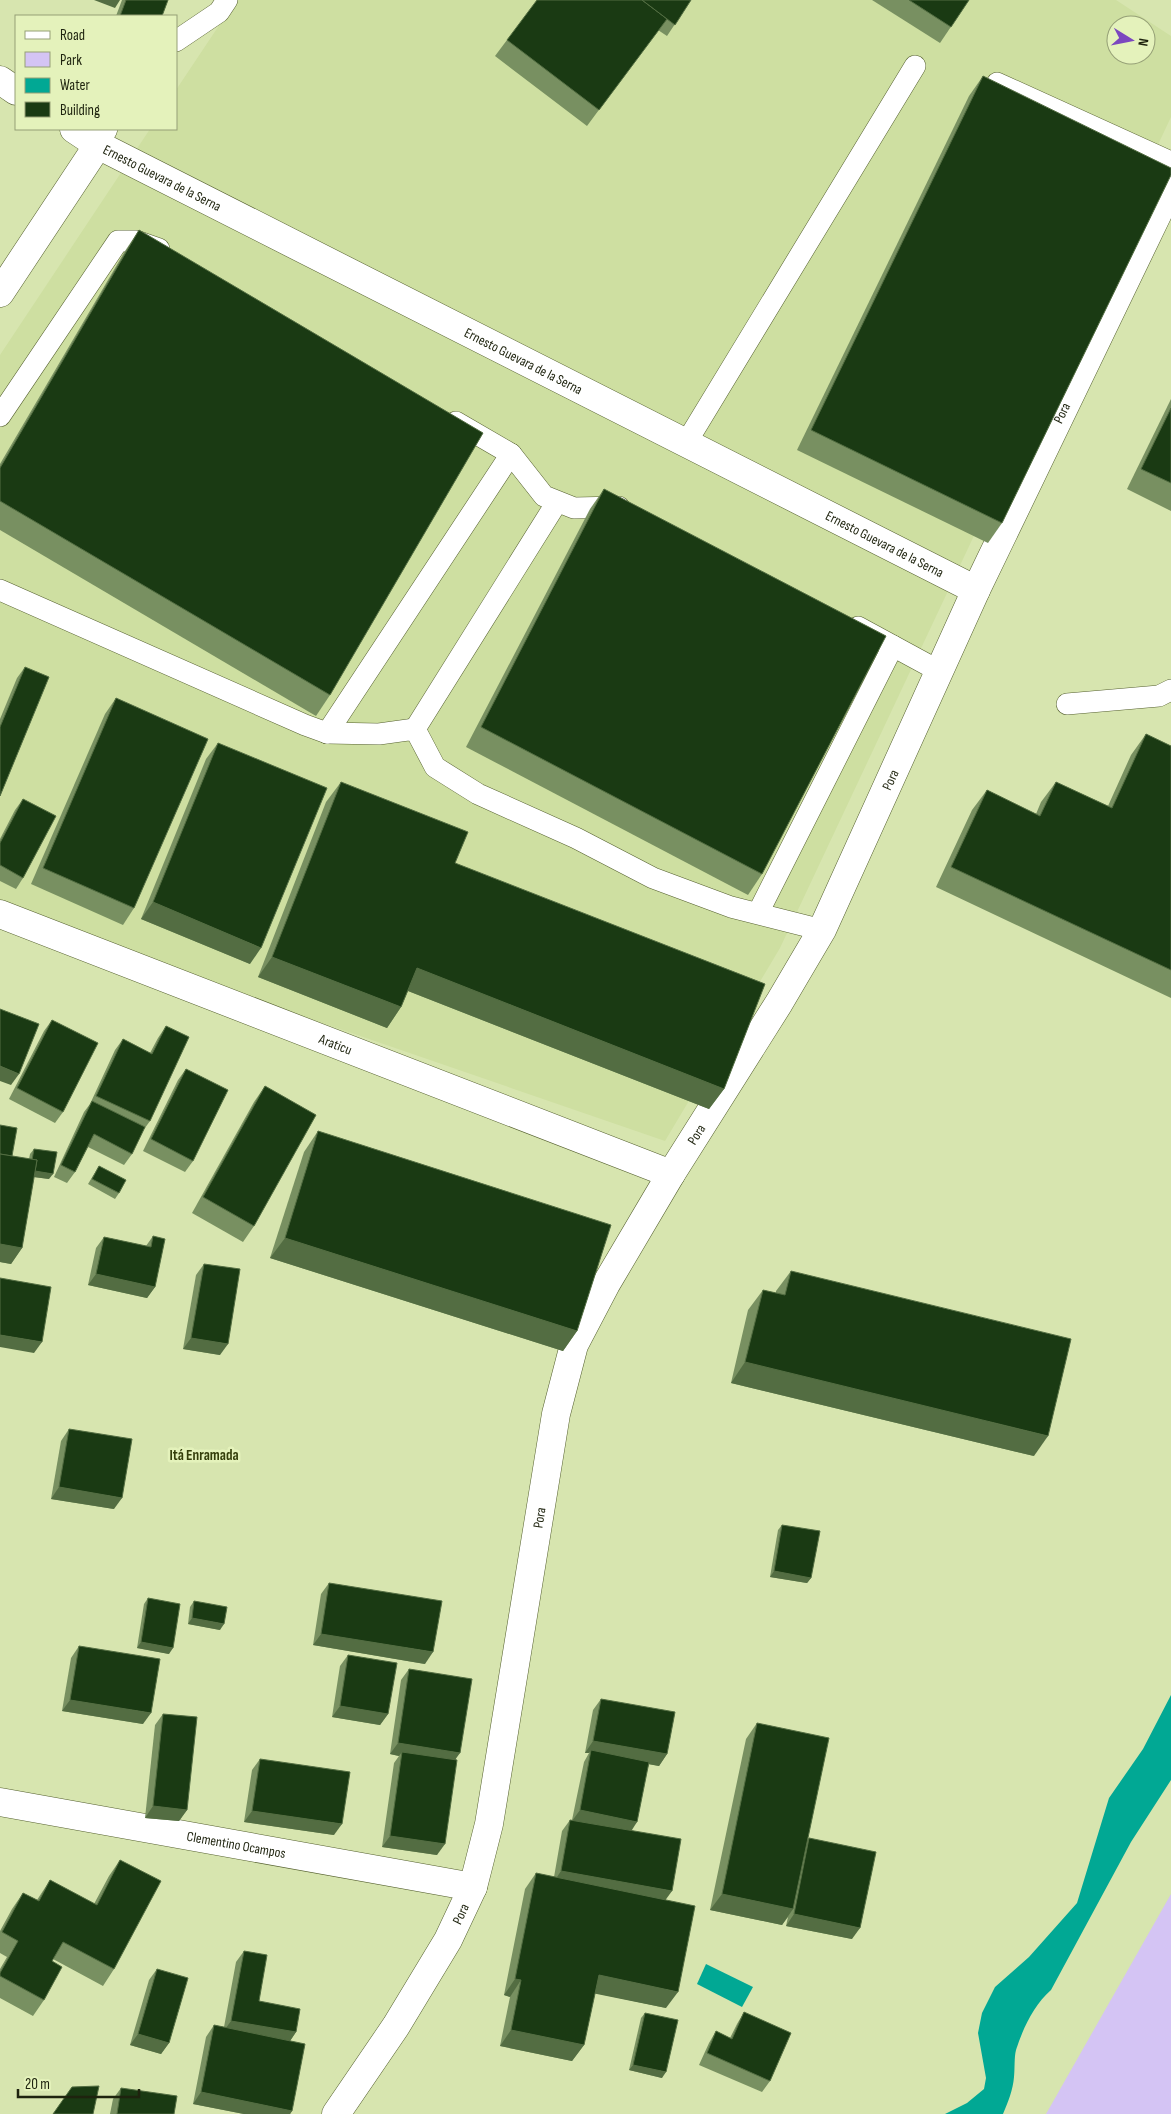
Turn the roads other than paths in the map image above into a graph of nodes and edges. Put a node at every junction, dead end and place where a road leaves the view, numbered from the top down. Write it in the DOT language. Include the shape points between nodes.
graph roads {
  1 [pos="227,0"];
  2 [pos="178,40"];
  3 [pos="914,66"];
  4 [pos="0,80"];
  5 [pos="997,83"];
  6 [pos="15,90"];
  7 [pos="78,130"];
  8 [pos="102,137"];
  9 [pos="1171,162"];
  10 [pos="1171,186"];
  11 [pos="174,257"];
  12 [pos="0,293"];
  13 [pos="435,410"];
  14 [pos="0,416"];
  15 [pos="686,443"];
  16 [pos="511,454"];
  17 [pos="557,502"];
  18 [pos="637,512"];
  19 [pos="0,590"];
  20 [pos="976,590"];
  21 [pos="841,618"];
  22 [pos="893,646"];
  23 [pos="940,671"];
  24 [pos="1171,690"];
  25 [pos="1067,704"];
  26 [pos="415,730"];
  27 [pos="327,732"];
  28 [pos="758,913"];
  29 [pos="0,914"];
  30 [pos="822,930"];
  31 [pos="672,1174"];
  32 [pos="0,1802"];
  33 [pos="473,1887"];
  34 [pos="336,2114"];
  1 -- 2 [label="lane" via="219,12"];
  3 -- 15 [label="lane"];
  4 -- 6 [label="street"];
  5 -- 9 [label="lane"];
  7 -- 8 [label="street, Ernesto Guevara de la Serna"];
  8 -- 12 [label="street"];
  8 -- 15 [label="street, Ernesto Guevara de la Serna"];
  10 -- 20 [label="street, Pora"];
  11 -- 14 [label="lane" via="136,241 118,241"];
  13 -- 16 [label="lane"];
  15 -- 20 [label="street, Ernesto Guevara de la Serna"];
  16 -- 17 [label="lane" via="544,496"];
  16 -- 27 [label="lane"];
  17 -- 18 [label="lane" via="574,508 619,507"];
  17 -- 26 [label="lane"];
  19 -- 27 [label="lane"];
  20 -- 23 [label="street, Pora"];
  21 -- 22 [label="lane"];
  22 -- 23 [label="lane"];
  22 -- 28 [label="lane"];
  23 -- 30 [label="street, Pora"];
  24 -- 25 [label="lane" via="1159,696"];
  26 -- 27 [label="lane" via="379,734"];
  26 -- 28 [label="lane" via="435,767 478,794 576,838 653,878 731,907"];
  28 -- 30 [label="lane"];
  29 -- 31 [label="street, Araticu"];
  30 -- 31 [label="street, Pora"];
  31 -- 33 [label="street, Pora" via="606,1284 574,1345 556,1414 489,1824"];
  32 -- 33 [label="street, Clementino Ocampos"];
  33 -- 34 [label="street, Pora" via="448,1940 396,2026"];
}
